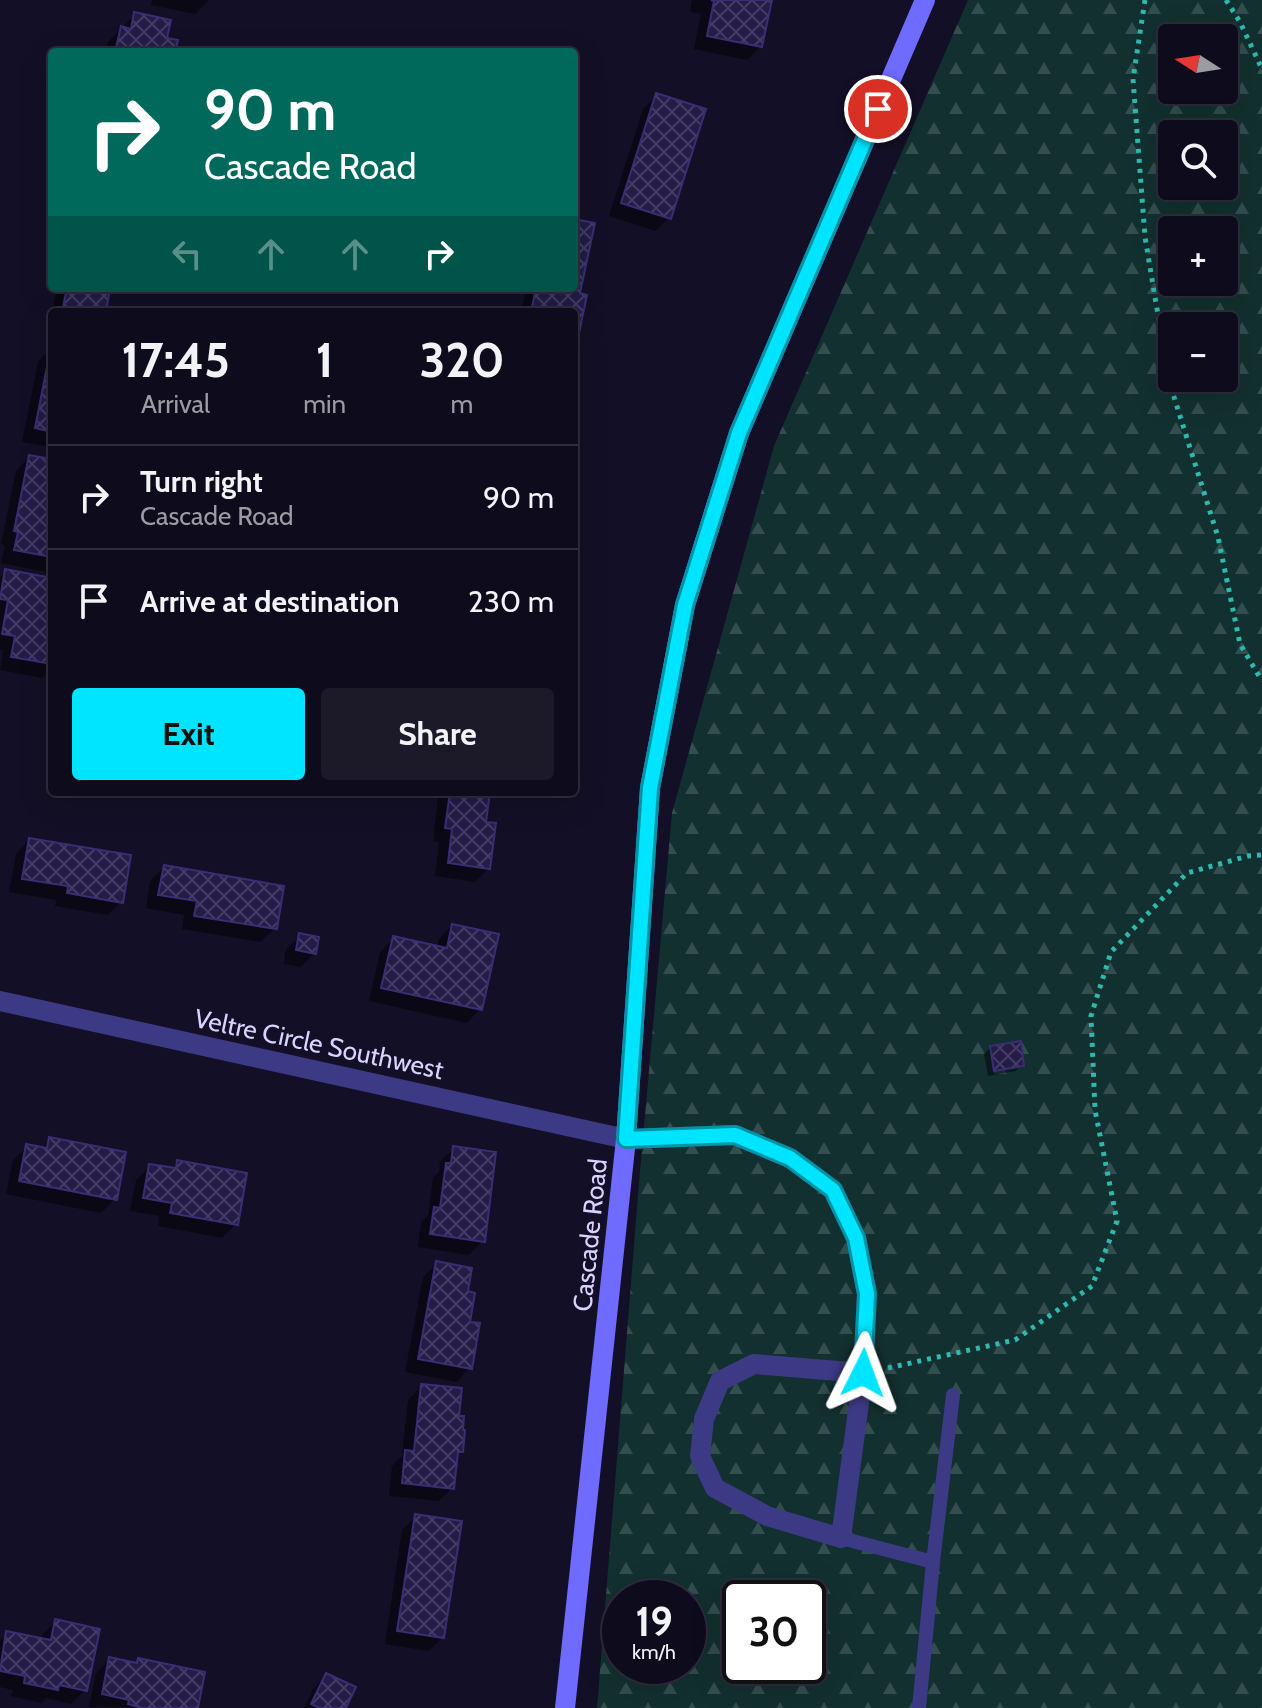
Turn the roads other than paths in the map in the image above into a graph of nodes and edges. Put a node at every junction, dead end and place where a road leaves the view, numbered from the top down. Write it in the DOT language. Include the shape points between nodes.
graph roads {
  1 [pos="925,0"];
  2 [pos="0,1001"];
  3 [pos="626,1139"];
  4 [pos="863,1373"];
  5 [pos="953,1395"];
  6 [pos="841,1538"];
  7 [pos="933,1562"];
  8 [pos="565,1708"];
  9 [pos="919,1708"];
  1 -- 3 [label="main road, Cascade Road" via="739,433 685,605 650,788"];
  2 -- 3 [label="street, Veltre Circle Southwest"];
  3 -- 4 [label="street, Veltre Circle Southwest" via="735,1135 790,1158 833,1190 856,1238 867,1294"];
  3 -- 8 [label="main road, Cascade Road"];
  4 -- 6 [label="street, Veltre Circle Southwest"];
  4 -- 6 [label="street" via="754,1364 720,1381 704,1419 700,1456 715,1488 767,1516"];
  5 -- 7 [label="lane"];
  6 -- 7 [label="lane"];
  7 -- 9 [label="lane"];
}
